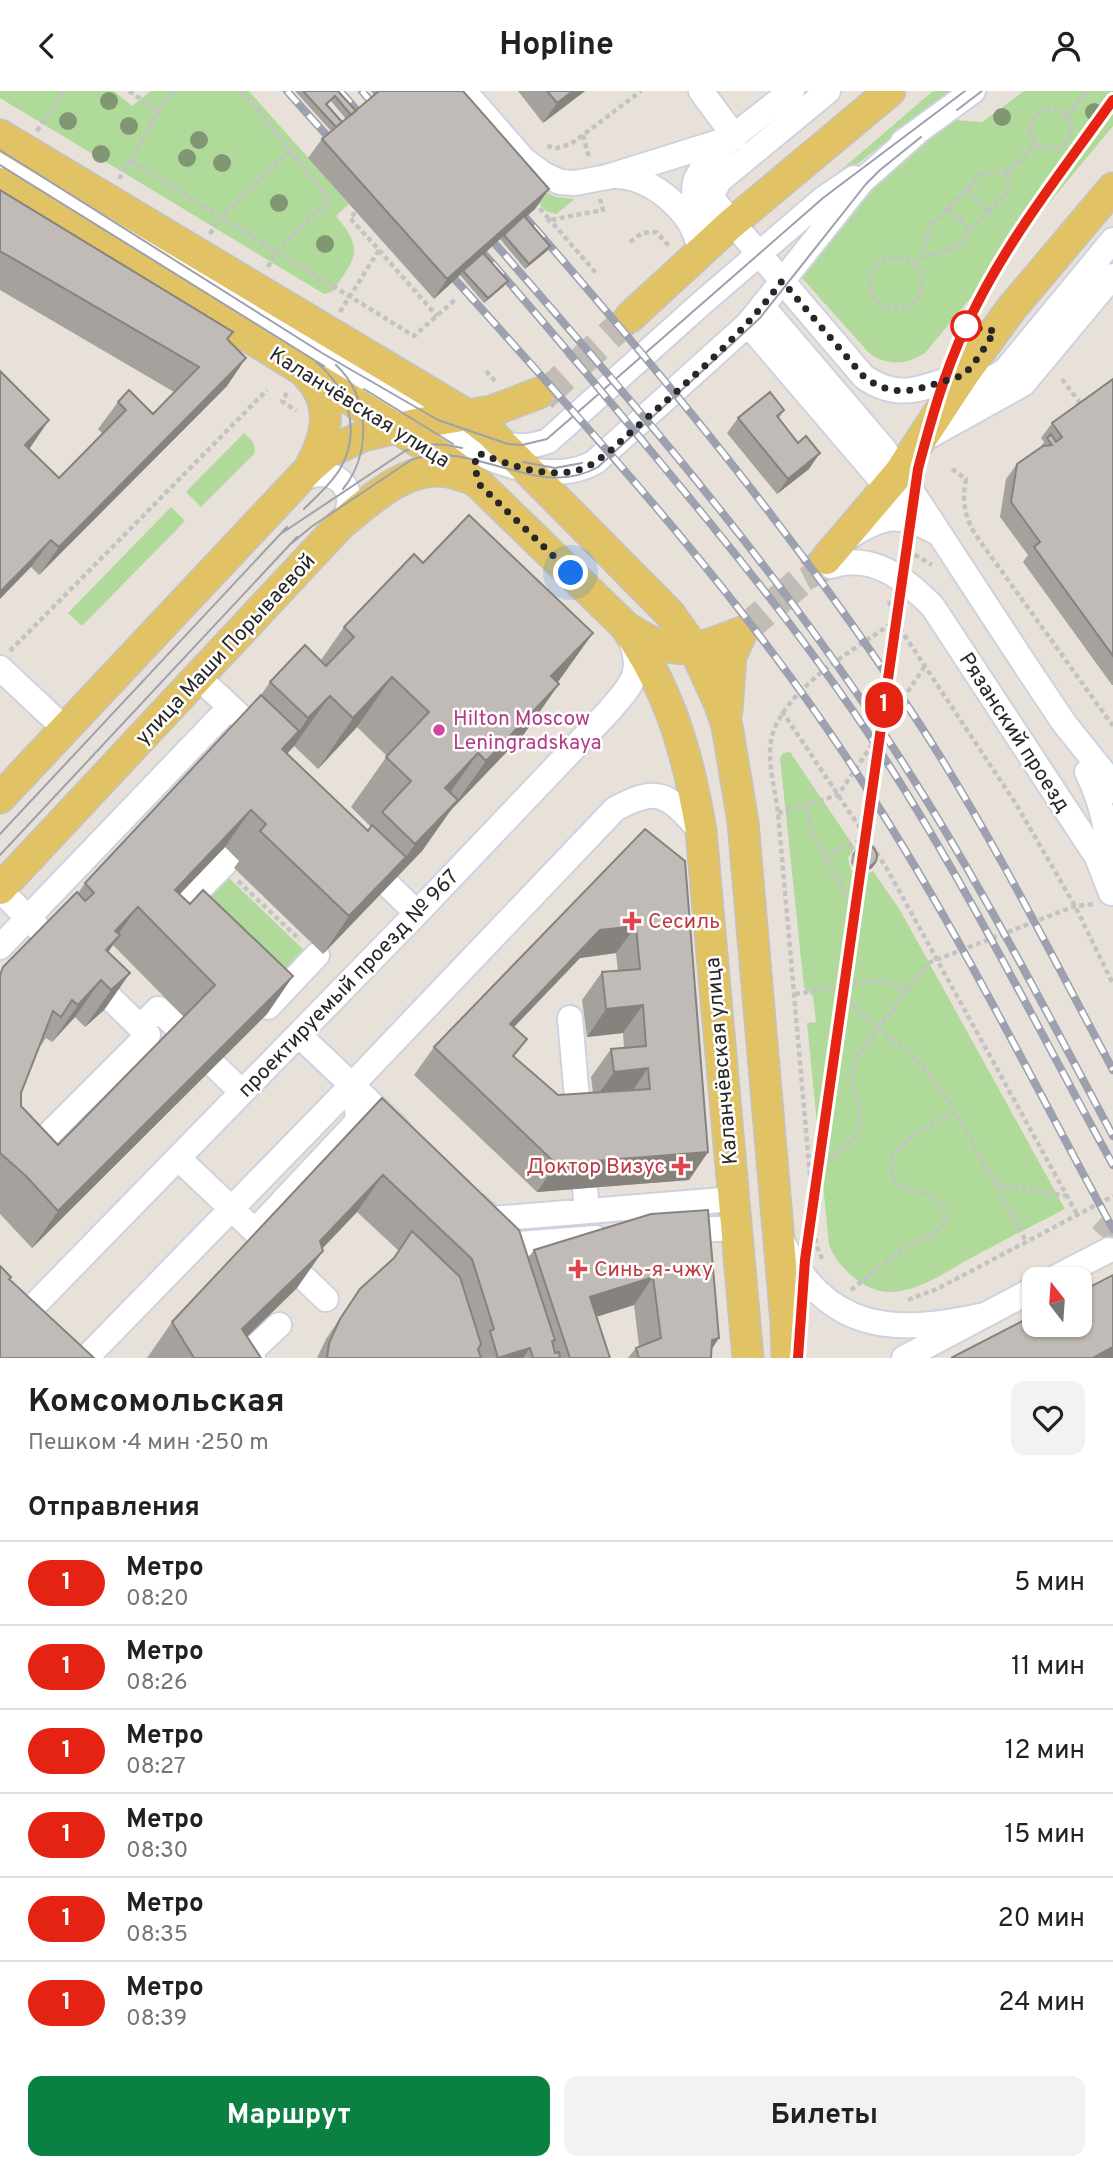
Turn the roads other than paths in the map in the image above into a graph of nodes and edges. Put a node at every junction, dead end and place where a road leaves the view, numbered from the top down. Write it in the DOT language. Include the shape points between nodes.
graph roads {
  1 [pos="464,91"];
  2 [pos="701,91"];
  3 [pos="792,91"];
  4 [pos="828,91"];
  5 [pos="890,91"];
  6 [pos="973,91"];
  7 [pos="915,134"];
  8 [pos="0,135"];
  9 [pos="735,137"];
  10 [pos="0,157"];
  11 [pos="597,173"];
  12 [pos="0,183"];
  13 [pos="1113,188"];
  14 [pos="732,224"];
  15 [pos="1113,240"];
  16 [pos="685,252"];
  17 [pos="759,255"];
  18 [pos="1113,276"];
  19 [pos="782,281"];
  20 [pos="755,316"];
  21 [pos="630,317"];
  22 [pos="964,375"];
  23 [pos="296,383"];
  24 [pos="541,395"];
  25 [pos="945,404"];
  26 [pos="430,422"];
  27 [pos="397,428"];
  28 [pos="485,437"];
  29 [pos="922,440"];
  30 [pos="524,467"];
  31 [pos="573,471"];
  32 [pos="302,476"];
  33 [pos="893,480"];
  34 [pos="480,485"];
  35 [pos="553,497"];
  36 [pos="341,524"];
  37 [pos="939,533"];
  38 [pos="833,556"];
  39 [pos="625,626"];
  40 [pos="694,648"];
  41 [pos="5,660"];
  42 [pos="198,677"];
  43 [pos="1065,723"];
  44 [pos="727,726"];
  45 [pos="65,729"];
  46 [pos="1113,791"];
  47 [pos="91,792"];
  48 [pos="0,799"];
  49 [pos="129,828"];
  50 [pos="701,831"];
  51 [pos="227,860"];
  52 [pos="389,886"];
  53 [pos="0,890"];
  54 [pos="1109,901"];
  55 [pos="417,913"];
  56 [pos="28,918"];
  57 [pos="156,933"];
  58 [pos="45,935"];
  59 [pos="0,947"];
  60 [pos="317,955"];
  61 [pos="120,970"];
  62 [pos="268,1007"];
  63 [pos="570,1018"];
  64 [pos="140,1027"];
  65 [pos="181,1031"];
  66 [pos="299,1034"];
  67 [pos="216,1067"];
  68 [pos="358,1091"];
  69 [pos="242,1092"];
  70 [pos="358,1121"];
  71 [pos="579,1121"];
  72 [pos="417,1147"];
  73 [pos="387,1150"];
  74 [pos="178,1158"];
  75 [pos="17,1166"];
  76 [pos="464,1192"];
  77 [pos="734,1199"];
  78 [pos="231,1209"];
  79 [pos="736,1229"];
  80 [pos="659,1233"];
  81 [pos="778,1234"];
  82 [pos="618,1236"];
  83 [pos="506,1245"];
  84 [pos="1108,1248"];
  85 [pos="1076,1267"];
  86 [pos="299,1273"];
  87 [pos="1022,1295"];
  88 [pos="327,1299"];
  89 [pos="0,1305"];
  90 [pos="985,1315"];
  91 [pos="18,1322"];
  92 [pos="279,1325"];
  93 [pos="37,1340"];
  94 [pos="86,1358"];
  95 [pos="253,1358"];
  96 [pos="748,1358"];
  97 [pos="787,1358"];
  98 [pos="904,1358"];
  1 -- 11 [label="street" via="534,168 560,182 575,183"];
  2 -- 9 [label="street"];
  3 -- 9 [label="street"];
  4 -- 14 [label="street" via="716,185 714,201"];
  5 -- 14 [label="main road"];
  6 -- 7 [label="street"];
  7 -- 17 [label="street" via="823,199"];
  7 -- 19 [label="street" via="862,181"];
  8 -- 28 [label="main road, Каланчёвская улица"];
  9 -- 11 [label="street"];
  9 -- 16 [label="street" via="706,161 695,182 706,236"];
  10 -- 26 [label="street"];
  11 -- 16 [label="street" via="641,180 667,197 695,232"];
  12 -- 23 [label="main road, Каланчёвская улица"];
  13 -- 22 [label="main road" via="1011,309"];
  14 -- 16 [label="main road"];
  14 -- 17 [label="street"];
  15 -- 25 [label="street" via="1005,371"];
  16 -- 21 [label="main road"];
  17 -- 19 [label="street"];
  17 -- 28 [label="street" via="548,441 522,447"];
  18 -- 29 [label="street" via="1023,384"];
  19 -- 20 [label="street"];
  19 -- 22 [label="street" via="864,377 876,385 903,392"];
  20 -- 31 [label="street" via="610,451 588,467"];
  20 -- 33 [label="street, Рязанский проезд" via="868,429"];
  22 -- 25 [label="main road"];
  23 -- 27 [label="main road, Каланчёвская улица"];
  23 -- 32 [label="main road" via="322,395 327,421 317,453"];
  24 -- 28 [label="main road"];
  25 -- 29 [label="main road"];
  26 -- 27 [label="main road"];
  26 -- 28 [label="main road"];
  27 -- 32 [label="main road" via="344,443"];
  27 -- 34 [label="main road, Каланчёвская улица"];
  28 -- 30 [label="main road, Каланчёвская улица"];
  28 -- 34 [label="main road" via="474,466"];
  29 -- 33 [label="main road"];
  30 -- 31 [label="street" via="555,474"];
  30 -- 35 [label="main road, Каланчёвская улица"];
  31 -- 35 [label="street" via="556,485"];
  32 -- 36 [label="street" via="328,474 347,489 350,500"];
  32 -- 45 [label="main road"];
  33 -- 37 [label="street, Рязанский проезд"];
  33 -- 38 [label="main road"];
  34 -- 36 [label="main road, улица Маши Порываевой" via="447,471 420,472 389,487"];
  34 -- 39 [label="main road, Каланчёвская улица"];
  35 -- 40 [label="main road, Каланчёвская улица" via="670,614"];
  36 -- 42 [label="main road, улица Маши Порываевой"];
  37 -- 38 [label="street" via="892,517 876,522"];
  37 -- 43 [label="street, Рязанский проезд"];
  38 -- 54 [label="street, Рязанский проезд" via="875,565 908,584 933,607 1097,857"];
  39 -- 40 [label="main road" via="657,645"];
  39 -- 50 [label="main road, Каланчёвская улица" via="653,669 676,723"];
  39 -- 55 [label="street, проектируемый проезд № 967" via="637,656 631,685"];
  40 -- 44 [label="main road, Каланчёвская улица"];
  40 -- 44 [label="main road, Каланчёвская улица" via="742,632 731,656"];
  41 -- 45 [label="street"];
  42 -- 47 [label="main road, улица Маши Порываевой"];
  42 -- 49 [label="street" via="237,714"];
  43 -- 46 [label="street, Рязанский проезд"];
  43 -- 54 [label="street, Рязанский проезд" via="1103,812 1110,847"];
  44 -- 81 [label="main road, Каланчёвская улица" via="743,822"];
  45 -- 48 [label="main road"];
  47 -- 49 [label="street"];
  47 -- 53 [label="main road, улица Маши Порываевой"];
  49 -- 56 [label="street"];
  50 -- 68 [label="street" via="666,798 653,794 615,809"];
  50 -- 77 [label="main road, Каланчёвская улица"];
  51 -- 57 [label="street" via="192,889"];
  52 -- 55 [label="street"];
  53 -- 56 [label="street"];
  55 -- 66 [label="street, проектируемый проезд № 967"];
  56 -- 58 [label="street"];
  56 -- 59 [label="street"];
  60 -- 62 [label="street"];
  61 -- 64 [label="street" via="95,983"];
  63 -- 71 [label="street"];
  64 -- 65 [label="street" via="158,1009"];
  64 -- 75 [label="street" via="148,1035"];
  66 -- 68 [label="street"];
  66 -- 69 [label="street, проектируемый проезд № 967"];
  67 -- 69 [label="street"];
  68 -- 70 [label="street"];
  68 -- 72 [label="street"];
  68 -- 78 [label="street"];
  69 -- 74 [label="street, проектируемый проезд № 967"];
  70 -- 73 [label="street"];
  70 -- 78 [label="street" via="258,1234"];
  74 -- 78 [label="street"];
  74 -- 91 [label="street, проектируемый проезд № 967"];
  76 -- 77 [label="street" via="492,1219 586,1200"];
  77 -- 79 [label="main road, Каланчёвская улица"];
  78 -- 94 [label="street"];
  79 -- 80 [label="street"];
  79 -- 96 [label="main road, Каланчёвская улица"];
  81 -- 90 [label="street" via="810,1286 860,1318 907,1326"];
  81 -- 97 [label="main road, Каланчёвская улица"];
  82 -- 83 [label="street"];
  84 -- 85 [label="street"];
  86 -- 88 [label="street"];
  87 -- 90 [label="street"];
  89 -- 91 [label="street"];
  90 -- 98 [label="street"];
  91 -- 93 [label="street"];
  92 -- 95 [label="street" via="249,1353"];
}
